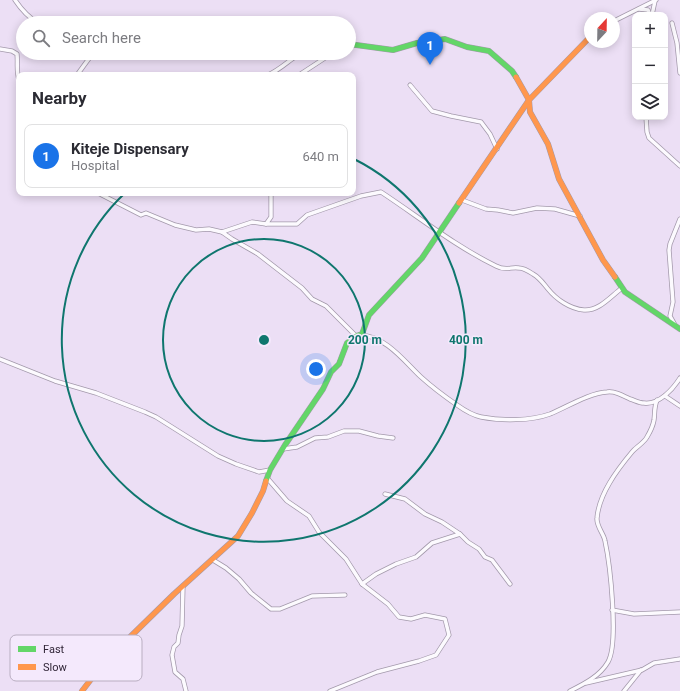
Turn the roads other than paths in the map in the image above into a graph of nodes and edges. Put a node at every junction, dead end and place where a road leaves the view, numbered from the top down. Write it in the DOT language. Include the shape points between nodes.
graph roads {
  1 [pos="14,0"];
  2 [pos="655,0"];
  3 [pos="638,9"];
  4 [pos="649,12"];
  5 [pos="652,12"];
  6 [pos="28,16"];
  7 [pos="620,18"];
  8 [pos="672,22"];
  9 [pos="584,43"];
  10 [pos="356,45"];
  11 [pos="0,49"];
  12 [pos="16,53"];
  13 [pos="18,60"];
  14 [pos="88,60"];
  15 [pos="292,60"];
  16 [pos="323,60"];
  17 [pos="16,72"];
  18 [pos="79,72"];
  19 [pos="275,72"];
  20 [pos="304,72"];
  21 [pos="680,73"];
  22 [pos="410,85"];
  23 [pos="530,100"];
  24 [pos="646,120"];
  25 [pos="497,149"];
  26 [pos="680,166"];
  27 [pos="104,196"];
  28 [pos="271,196"];
  29 [pos="462,200"];
  30 [pos="580,216"];
  31 [pos="680,219"];
  32 [pos="266,224"];
  33 [pos="222,232"];
  34 [pos="439,233"];
  35 [pos="622,288"];
  36 [pos="678,328"];
  37 [pos="358,336"];
  38 [pos="0,359"];
  39 [pos="680,378"];
  40 [pos="665,396"];
  41 [pos="658,400"];
  42 [pos="680,406"];
  43 [pos="393,438"];
  44 [pos="282,449"];
  45 [pos="270,470"];
  46 [pos="268,479"];
  47 [pos="385,494"];
  48 [pos="460,534"];
  49 [pos="213,560"];
  50 [pos="362,584"];
  51 [pos="510,584"];
  52 [pos="183,586"];
  53 [pos="345,595"];
  54 [pos="612,610"];
  55 [pos="680,612"];
  56 [pos="132,635"];
  57 [pos="680,659"];
  58 [pos="641,670"];
  59 [pos="90,681"];
  60 [pos="585,683"];
  61 [pos="627,687"];
  62 [pos="82,691"];
  63 [pos="186,691"];
  64 [pos="330,691"];
  65 [pos="570,691"];
  66 [pos="624,691"];
  67 [pos="629,691"];
  1 -- 6 [label="street"];
  2 -- 3 [label="street"];
  2 -- 5 [label="street"];
  3 -- 4 [label="street"];
  3 -- 7 [label="street"];
  8 -- 21 [label="street"];
  9 -- 23 [label="street"];
  10 -- 23 [label="street" via="393,50 445,39 489,51 512,71"];
  11 -- 12 [label="street"];
  13 -- 17 [label="street"];
  14 -- 18 [label="street"];
  15 -- 19 [label="street"];
  16 -- 20 [label="street"];
  22 -- 25 [label="street" via="432,111 482,122"];
  23 -- 25 [label="street"];
  23 -- 30 [label="street" via="530,112 548,144 559,179"];
  24 -- 26 [label="street" via="650,138"];
  25 -- 29 [label="street"];
  27 -- 33 [label="street" via="141,215 146,213 175,225 196,230"];
  28 -- 32 [label="street" via="271,217"];
  29 -- 30 [label="street" via="486,209 513,213 537,208 555,209"];
  29 -- 34 [label="street"];
  30 -- 35 [label="street" via="603,260"];
  31 -- 36 [label="street" via="669,250 673,302 670,316"];
  32 -- 33 [label="street" via="252,222"];
  32 -- 34 [label="street" via="297,224 306,216 361,196 381,192"];
  33 -- 37 [label="street" via="258,254 302,288 312,299 326,306"];
  34 -- 35 [label="street" via="497,267 508,270 519,268 533,274 564,303 576,309 595,309"];
  34 -- 37 [label="street" via="422,258 369,315"];
  35 -- 36 [label="street" via="631,298"];
  37 -- 41 [label="street" via="372,337 392,348 447,398 467,412 479,416 517,419 541,417 605,392 617,393 644,403"];
  37 -- 44 [label="street" via="347,343 338,366 331,372 323,389"];
  38 -- 45 [label="street" via="145,412 236,464 259,472"];
  39 -- 40 [label="street"];
  40 -- 41 [label="street"];
  40 -- 42 [label="street"];
  41 -- 54 [label="street" via="654,422 646,439 633,451 602,497 597,520 605,540"];
  43 -- 44 [label="street" via="359,431 344,431"];
  44 -- 45 [label="street"];
  45 -- 46 [label="street"];
  46 -- 49 [label="street" via="238,536"];
  46 -- 50 [label="street" via="287,501 309,516 319,532 346,559"];
  47 -- 48 [label="street" via="405,499"];
  48 -- 50 [label="street" via="432,543 416,557 376,574"];
  48 -- 51 [label="street" via="492,560"];
  49 -- 52 [label="street"];
  49 -- 53 [label="street" via="240,579 251,593 271,609 280,609 312,596"];
  50 -- 64 [label="street" via="388,604 399,617 411,619 425,615 445,620 449,635 436,655 377,672"];
  52 -- 56 [label="street"];
  52 -- 63 [label="street" via="182,626 172,655 175,672 183,679"];
  54 -- 55 [label="street" via="634,614"];
  54 -- 60 [label="street" via="613,644 609,660 603,670"];
  57 -- 58 [label="street" via="654,663"];
  58 -- 60 [label="street"];
  58 -- 61 [label="street"];
  59 -- 62 [label="street"];
  60 -- 65 [label="street"];
  61 -- 66 [label="street"];
  61 -- 67 [label="street"];
}
